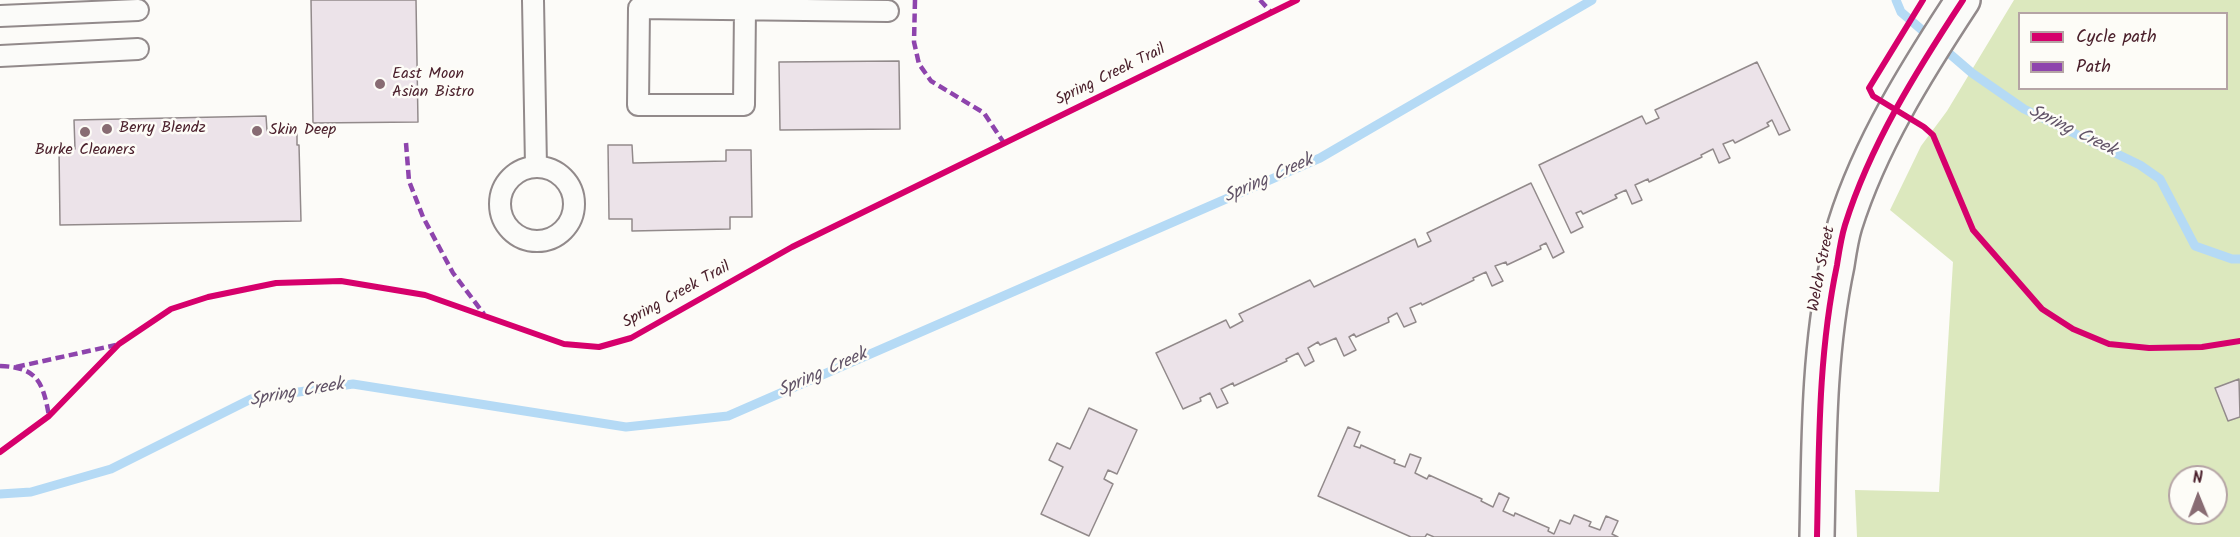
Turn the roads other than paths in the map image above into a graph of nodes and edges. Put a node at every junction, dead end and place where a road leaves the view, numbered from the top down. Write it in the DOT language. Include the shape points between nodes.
graph roads {
  1 [pos="533,0"];
  2 [pos="745,4"];
  3 [pos="1960,4"];
  4 [pos="138,10"];
  5 [pos="888,11"];
  6 [pos="0,16"];
  7 [pos="138,49"];
  8 [pos="0,56"];
  9 [pos="536,166"];
  10 [pos="1817,537"];
  1 -- 9 [label="lane"];
  2 -- 2 [label="lane" via="744,105 638,105 639,8"];
  2 -- 5 [label="lane"];
  3 -- 10 [label="street, Welch Street" via="1874,155 1845,227 1828,306 1821,381"];
  4 -- 6 [label="lane"];
  7 -- 8 [label="lane"];
}
